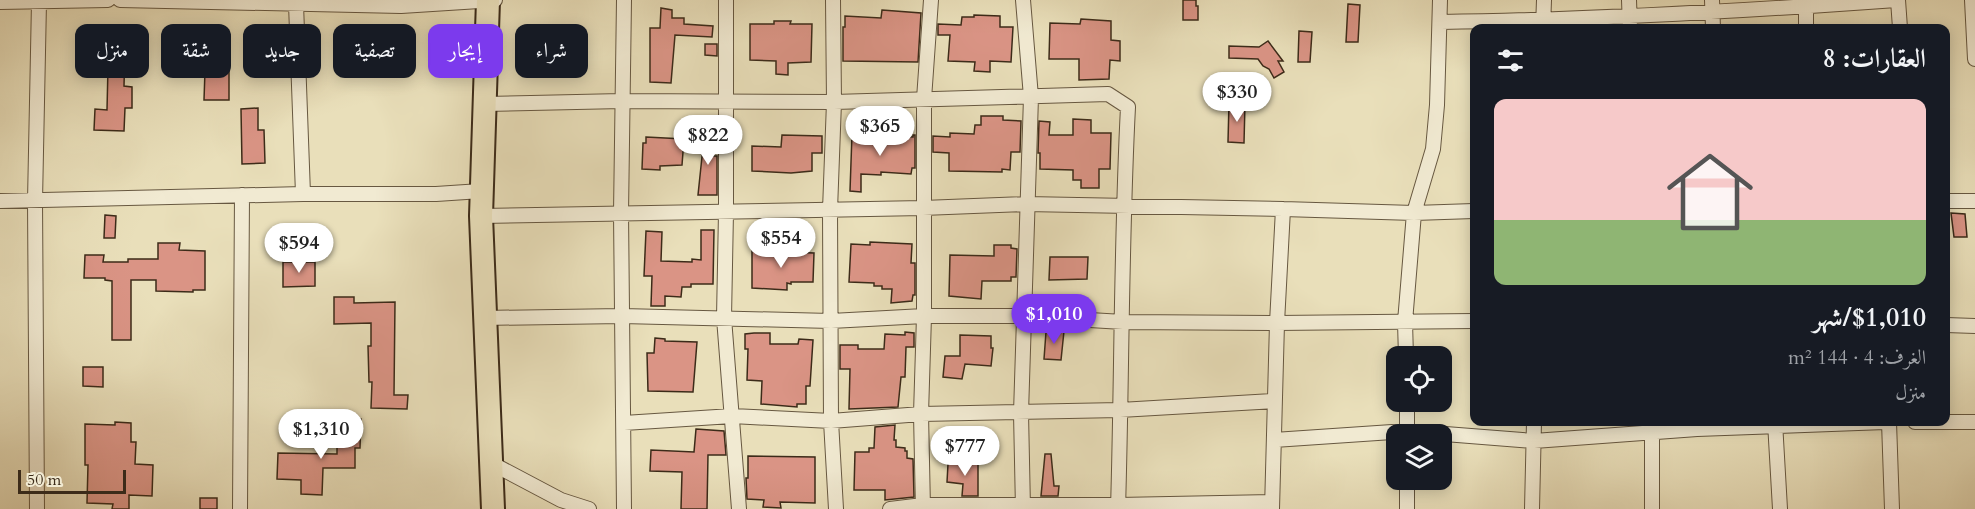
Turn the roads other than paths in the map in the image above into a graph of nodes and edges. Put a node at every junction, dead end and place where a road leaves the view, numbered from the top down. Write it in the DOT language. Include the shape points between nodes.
graph roads {
  1 [pos="108,0"];
  2 [pos="120,0"];
  3 [pos="488,0"];
  4 [pos="497,0"];
  5 [pos="624,0"];
  6 [pos="726,0"];
  7 [pos="833,0"];
  8 [pos="931,0"];
  9 [pos="1023,0"];
  10 [pos="1440,0"];
  11 [pos="1544,0"];
  12 [pos="1629,0"];
  13 [pos="1897,0"];
  14 [pos="1972,0"];
  15 [pos="0,2"];
  16 [pos="39,2"];
  17 [pos="1806,3"];
  18 [pos="296,4"];
  19 [pos="1713,6"];
  20 [pos="1441,22"];
  21 [pos="1630,22"];
  22 [pos="1544,24"];
  23 [pos="1713,24"];
  24 [pos="1806,24"];
  25 [pos="1899,24"];
  26 [pos="1975,59"];
  27 [pos="1031,97"];
  28 [pos="924,99"];
  29 [pos="622,101"];
  30 [pos="726,101"];
  31 [pos="834,102"];
  32 [pos="485,104"];
  33 [pos="481,191"];
  34 [pos="303,194"];
  35 [pos="242,195"];
  36 [pos="1975,200"];
  37 [pos="0,201"];
  38 [pos="35,201"];
  39 [pos="1950,201"];
  40 [pos="1026,204"];
  41 [pos="1123,206"];
  42 [pos="923,208"];
  43 [pos="1283,208"];
  44 [pos="830,210"];
  45 [pos="1470,211"];
  46 [pos="726,212"];
  47 [pos="1975,212"];
  48 [pos="621,213"];
  49 [pos="1414,213"];
  50 [pos="481,216"];
  51 [pos="622,316"];
  52 [pos="924,316"];
  53 [pos="1023,316"];
  54 [pos="484,318"];
  55 [pos="724,318"];
  56 [pos="831,321"];
  57 [pos="1470,321"];
  58 [pos="1123,322"];
  59 [pos="1405,322"];
  60 [pos="1277,323"];
  61 [pos="1950,325"];
  62 [pos="1975,326"];
  63 [pos="1406,346"];
  64 [pos="1274,401"];
  65 [pos="1120,410"];
  66 [pos="1021,413"];
  67 [pos="921,414"];
  68 [pos="732,416"];
  69 [pos="831,421"];
  70 [pos="1950,422"];
  71 [pos="1975,422"];
  72 [pos="624,423"];
  73 [pos="1534,426"];
  74 [pos="1744,426"];
  75 [pos="1775,426"];
  76 [pos="1887,426"];
  77 [pos="1651,427"];
  78 [pos="1386,434"];
  79 [pos="1452,436"];
  80 [pos="1274,440"];
  81 [pos="1534,441"];
  82 [pos="491,463"];
  83 [pos="1407,490"];
  84 [pos="1272,505"];
  85 [pos="923,507"];
  86 [pos="1023,507"];
  87 [pos="1118,507"];
  88 [pos="37,509"];
  89 [pos="240,509"];
  90 [pos="493,509"];
  91 [pos="590,509"];
  92 [pos="624,509"];
  93 [pos="739,509"];
  94 [pos="836,509"];
  95 [pos="890,509"];
  96 [pos="1407,509"];
  97 [pos="1532,509"];
  98 [pos="1652,509"];
  99 [pos="1780,509"];
  100 [pos="1892,509"];
  1 -- 16 [label="street"];
  2 -- 18 [label="street"];
  3 -- 4 [label="street"];
  3 -- 18 [label="street" via="401,6"];
  3 -- 32 [label="highway"];
  5 -- 29 [label="street"];
  6 -- 30 [label="street"];
  7 -- 31 [label="street"];
  8 -- 28 [label="street"];
  9 -- 27 [label="street"];
  10 -- 20 [label="street"];
  11 -- 22 [label="street"];
  12 -- 21 [label="street"];
  13 -- 17 [label="street"];
  13 -- 25 [label="street"];
  14 -- 26 [label="street"];
  15 -- 16 [label="street"];
  16 -- 38 [label="street"];
  17 -- 19 [label="street"];
  17 -- 24 [label="street"];
  18 -- 34 [label="street"];
  19 -- 21 [label="street"];
  19 -- 23 [label="street"];
  20 -- 22 [label="street"];
  20 -- 49 [label="street" via="1433,149"];
  21 -- 22 [label="street"];
  27 -- 28 [label="street"];
  27 -- 40 [label="street"];
  27 -- 41 [label="street" via="1108,94 1128,106"];
  28 -- 31 [label="street"];
  28 -- 42 [label="street"];
  29 -- 30 [label="street"];
  29 -- 32 [label="street"];
  29 -- 48 [label="street"];
  30 -- 31 [label="street"];
  30 -- 46 [label="street"];
  31 -- 44 [label="street"];
  32 -- 33 [label="highway"];
  33 -- 34 [label="street"];
  33 -- 50 [label="highway"];
  34 -- 35 [label="street"];
  35 -- 38 [label="street"];
  35 -- 89 [label="street"];
  36 -- 39 [label="street"];
  36 -- 47 [label="street"];
  37 -- 38 [label="street"];
  38 -- 88 [label="street"];
  40 -- 41 [label="street"];
  40 -- 42 [label="street"];
  40 -- 53 [label="street"];
  41 -- 43 [label="street"];
  41 -- 58 [label="street"];
  42 -- 44 [label="street"];
  42 -- 52 [label="street"];
  43 -- 49 [label="street"];
  43 -- 60 [label="street"];
  44 -- 46 [label="street"];
  44 -- 56 [label="street"];
  45 -- 49 [label="street"];
  46 -- 48 [label="street"];
  46 -- 55 [label="street"];
  48 -- 50 [label="street"];
  48 -- 51 [label="street"];
  49 -- 59 [label="street"];
  50 -- 54 [label="highway"];
  51 -- 54 [label="street"];
  51 -- 55 [label="street"];
  51 -- 72 [label="street"];
  52 -- 53 [label="street"];
  52 -- 56 [label="street"];
  52 -- 67 [label="street"];
  53 -- 58 [label="street"];
  53 -- 66 [label="street"];
  54 -- 82 [label="highway"];
  55 -- 56 [label="street"];
  55 -- 68 [label="street"];
  56 -- 69 [label="street"];
  57 -- 59 [label="street"];
  58 -- 60 [label="street"];
  58 -- 65 [label="street"];
  59 -- 60 [label="street"];
  59 -- 63 [label="street"];
  60 -- 64 [label="street"];
  61 -- 62 [label="street"];
  64 -- 65 [label="street"];
  64 -- 80 [label="street"];
  65 -- 66 [label="street"];
  65 -- 87 [label="street"];
  66 -- 67 [label="street"];
  66 -- 86 [label="street"];
  67 -- 69 [label="street"];
  67 -- 85 [label="street"];
  68 -- 69 [label="street"];
  68 -- 72 [label="street"];
  68 -- 93 [label="street"];
  69 -- 94 [label="street"];
  70 -- 71 [label="street"];
  72 -- 92 [label="street"];
  73 -- 81 [label="street"];
  74 -- 77 [label="street"];
  75 -- 99 [label="street"];
  76 -- 100 [label="street"];
  77 -- 81 [label="street"];
  77 -- 98 [label="street"];
  78 -- 80 [label="street"];
  79 -- 81 [label="street"];
  80 -- 84 [label="street"];
  81 -- 97 [label="street"];
  82 -- 90 [label="highway"];
  82 -- 91 [label="street" via="561,500"];
  83 -- 96 [label="street"];
  84 -- 87 [label="street"];
  85 -- 86 [label="street"];
  85 -- 95 [label="street"];
  86 -- 87 [label="street"];
}
